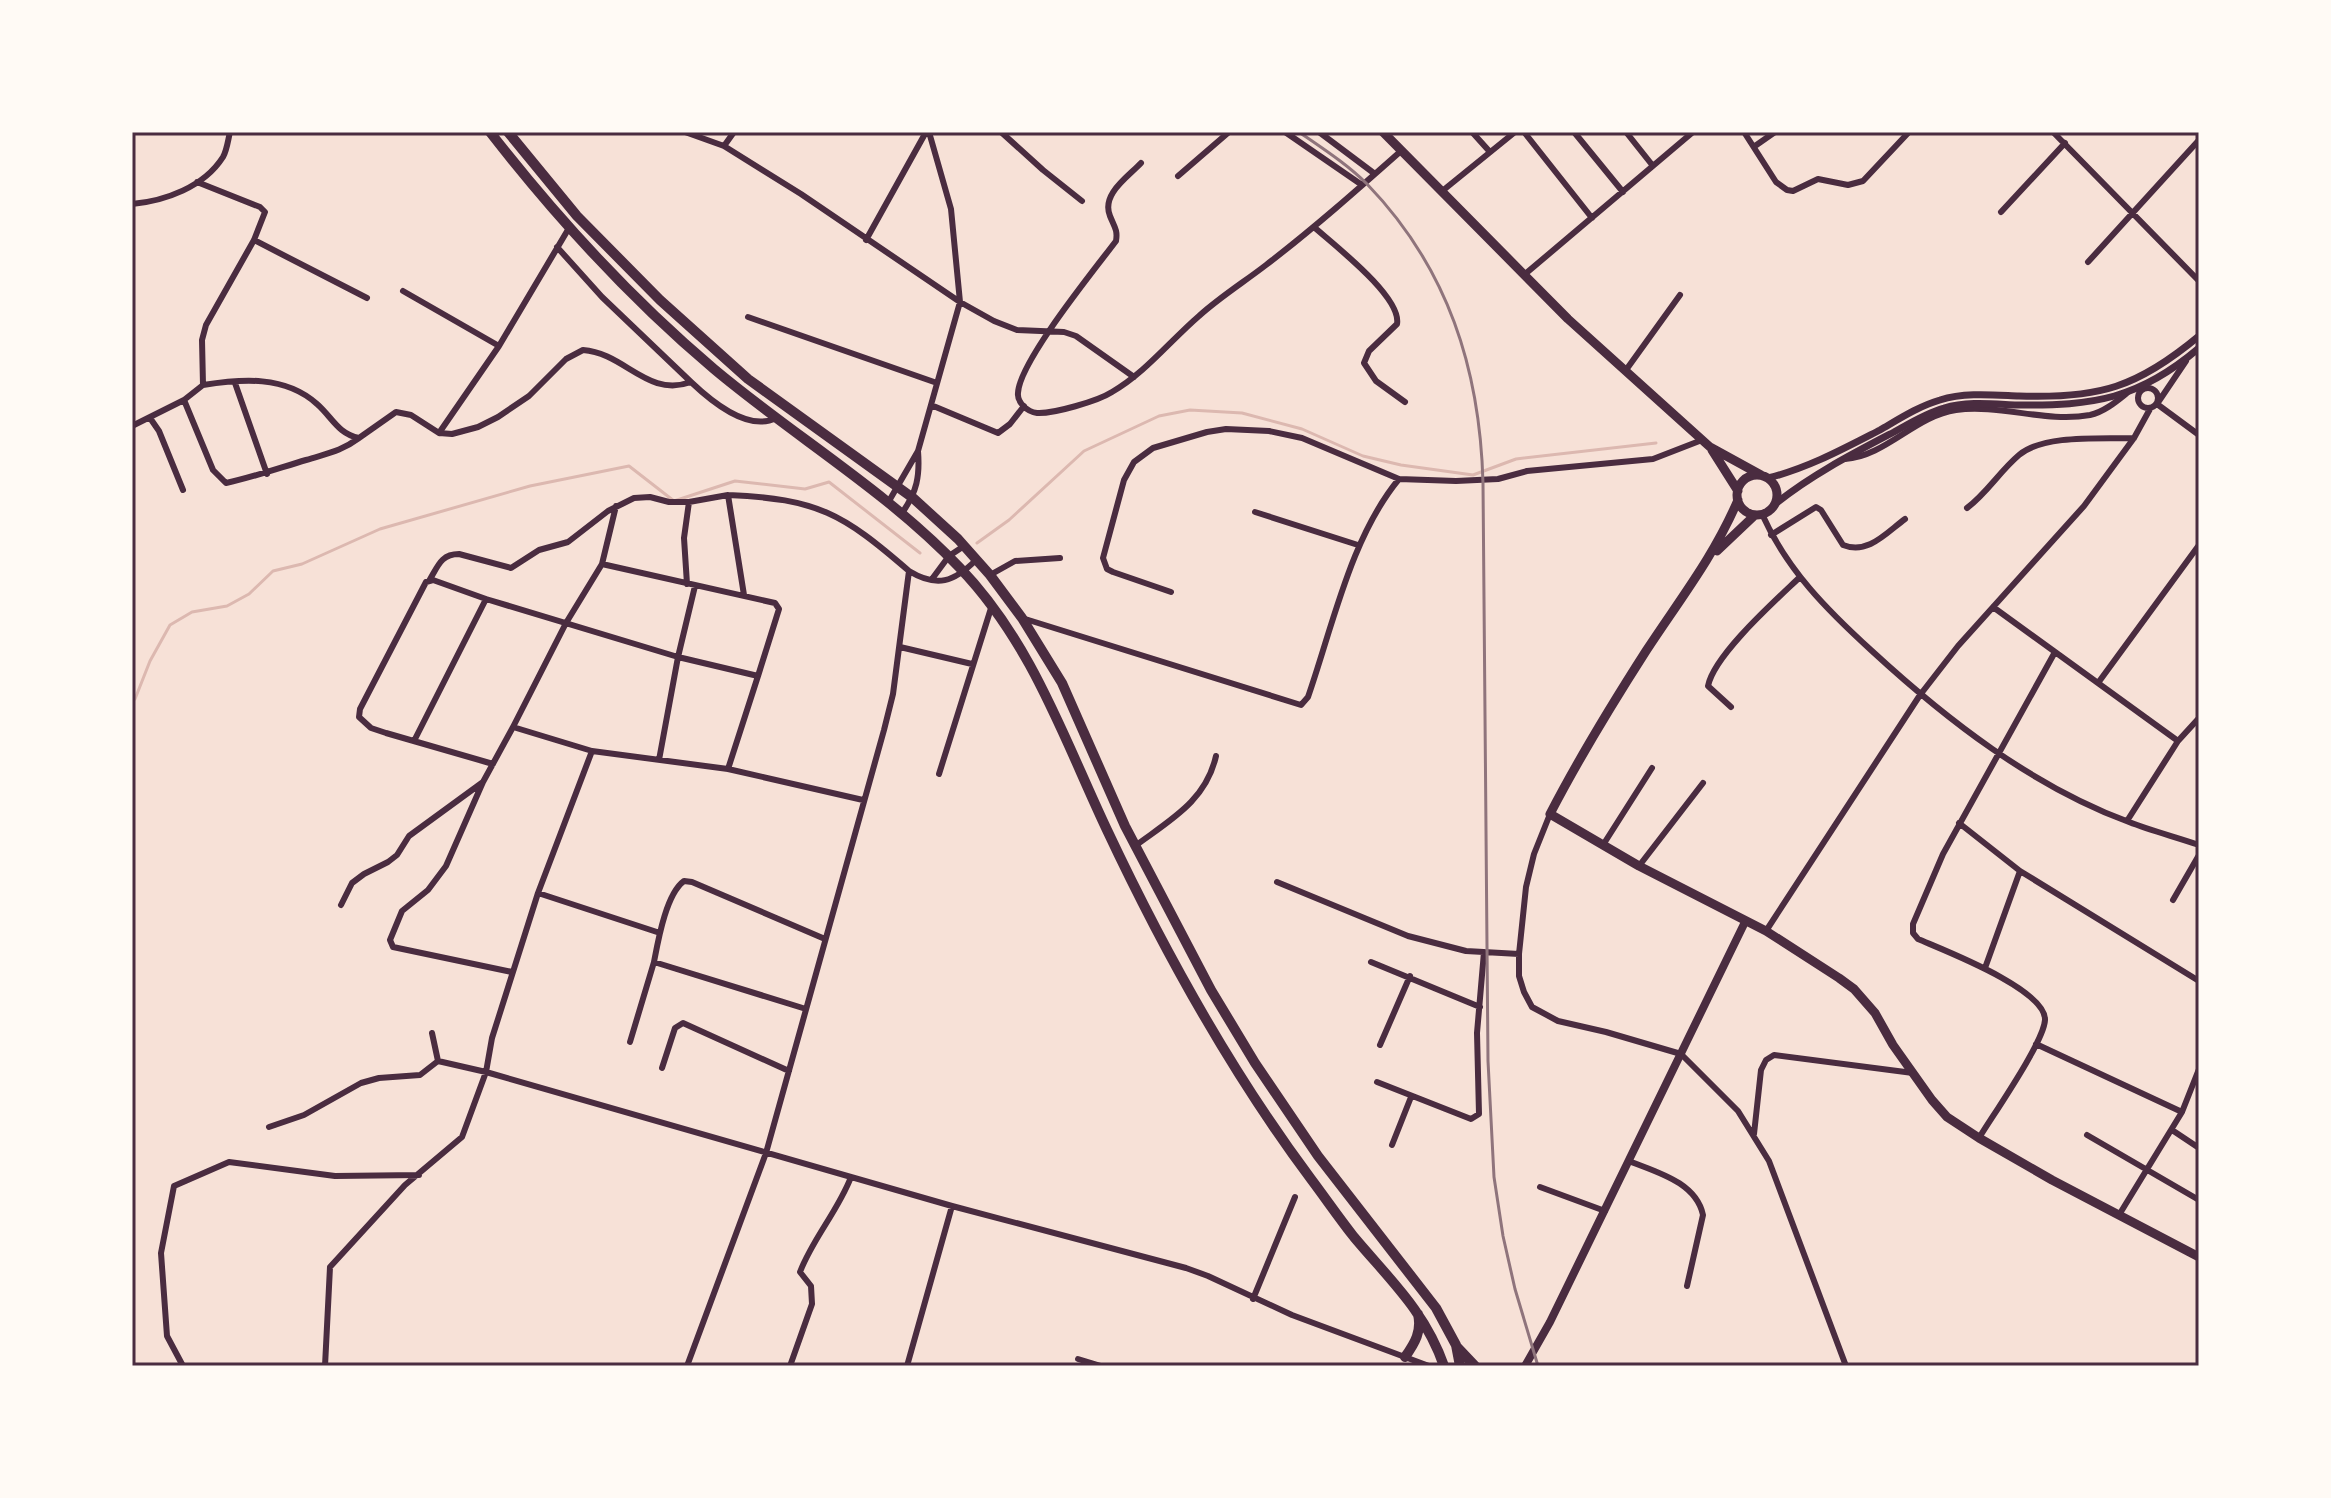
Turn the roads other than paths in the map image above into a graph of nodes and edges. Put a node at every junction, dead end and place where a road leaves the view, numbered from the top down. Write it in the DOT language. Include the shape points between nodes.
graph roads {
  1 [pos="230,132"];
  2 [pos="490,132"];
  3 [pos="508,132"];
  4 [pos="685,132"];
  5 [pos="734,132"];
  6 [pos="928,132"];
  7 [pos="1001,132"];
  8 [pos="1229,132"];
  9 [pos="1285,132"];
  10 [pos="1319,132"];
  11 [pos="1383,132"];
  12 [pos="1472,132"];
  13 [pos="1515,132"];
  14 [pos="1524,132"];
  15 [pos="1574,132"];
  16 [pos="1626,132"];
  17 [pos="1679,132"];
  18 [pos="1693,132"];
  19 [pos="1744,132"];
  20 [pos="1775,132"];
  21 [pos="1909,132"];
  22 [pos="2053,132"];
  23 [pos="1685,139"];
  24 [pos="2199,140"];
  25 [pos="2065,143"];
  26 [pos="724,146"];
  27 [pos="1755,146"];
  28 [pos="1401,151"];
  29 [pos="1490,152"];
  30 [pos="1141,163"];
  31 [pos="1653,166"];
  32 [pos="1375,174"];
  33 [pos="1178,176"];
  34 [pos="197,182"];
  35 [pos="1362,185"];
  36 [pos="1441,192"];
  37 [pos="1623,192"];
  38 [pos="1082,201"];
  39 [pos="132,204"];
  40 [pos="2132,210"];
  41 [pos="2001,212"];
  42 [pos="1592,218"];
  43 [pos="1314,227"];
  44 [pos="569,228"];
  45 [pos="254,240"];
  46 [pos="866,240"];
  47 [pos="557,247"];
  48 [pos="2088,262"];
  49 [pos="1524,275"];
  50 [pos="2199,281"];
  51 [pos="403,291"];
  52 [pos="1680,295"];
  53 [pos="367,298"];
  54 [pos="960,302"];
  55 [pos="748,317"];
  56 [pos="1049,331"];
  57 [pos="2199,336"];
  58 [pos="499,346"];
  59 [pos="2199,348"];
  60 [pos="2188,358"];
  61 [pos="1626,370"];
  62 [pos="1134,377"];
  63 [pos="2136,380"];
  64 [pos="691,382"];
  65 [pos="235,383"];
  66 [pos="937,383"];
  67 [pos="203,385"];
  68 [pos="2142,389"];
  69 [pos="2127,393"];
  70 [pos="184,400"];
  71 [pos="1405,402"];
  72 [pos="931,405"];
  73 [pos="2155,405"];
  74 [pos="1024,406"];
  75 [pos="1929,412"];
  76 [pos="150,418"];
  77 [pos="776,418"];
  78 [pos="132,426"];
  79 [pos="439,433"];
  80 [pos="2199,435"];
  81 [pos="359,438"];
  82 [pos="2134,438"];
  83 [pos="1702,440"];
  84 [pos="1710,447"];
  85 [pos="918,451"];
  86 [pos="267,474"];
  87 [pos="1765,477"];
  88 [pos="1399,479"];
  89 [pos="898,485"];
  90 [pos="183,490"];
  91 [pos="728,495"];
  92 [pos="1738,496"];
  93 [pos="913,498"];
  94 [pos="889,501"];
  95 [pos="689,502"];
  96 [pos="1774,505"];
  97 [pos="616,506"];
  98 [pos="1967,508"];
  99 [pos="1255,512"];
  100 [pos="902,513"];
  101 [pos="1758,514"];
  102 [pos="1905,519"];
  103 [pos="1771,535"];
  104 [pos="1358,545"];
  105 [pos="2199,545"];
  106 [pos="964,546"];
  107 [pos="949,556"];
  108 [pos="1711,556"];
  109 [pos="1060,558"];
  110 [pos="976,559"];
  111 [pos="602,564"];
  112 [pos="909,571"];
  113 [pos="964,572"];
  114 [pos="990,575"];
  115 [pos="1800,577"];
  116 [pos="932,579"];
  117 [pos="429,581"];
  118 [pos="691,585"];
  119 [pos="1171,592"];
  120 [pos="744,595"];
  121 [pos="486,599"];
  122 [pos="992,605"];
  123 [pos="1993,607"];
  124 [pos="1022,618"];
  125 [pos="566,623"];
  126 [pos="900,647"];
  127 [pos="2055,652"];
  128 [pos="678,657"];
  129 [pos="972,664"];
  130 [pos="758,676"];
  131 [pos="2098,683"];
  132 [pos="1920,695"];
  133 [pos="1731,707"];
  134 [pos="2199,718"];
  135 [pos="513,727"];
  136 [pos="414,741"];
  137 [pos="2178,741"];
  138 [pos="592,751"];
  139 [pos="2000,755"];
  140 [pos="1216,756"];
  141 [pos="659,760"];
  142 [pos="493,764"];
  143 [pos="1652,768"];
  144 [pos="728,769"];
  145 [pos="939,774"];
  146 [pos="483,782"];
  147 [pos="1703,783"];
  148 [pos="863,800"];
  149 [pos="1550,814"];
  150 [pos="2127,821"];
  151 [pos="1959,823"];
  152 [pos="1603,845"];
  153 [pos="2199,845"];
  154 [pos="1135,846"];
  155 [pos="2199,855"];
  156 [pos="1639,866"];
  157 [pos="2020,871"];
  158 [pos="1277,882"];
  159 [pos="538,893"];
  160 [pos="2173,900"];
  161 [pos="341,905"];
  162 [pos="1745,922"];
  163 [pos="1766,931"];
  164 [pos="660,933"];
  165 [pos="825,939"];
  166 [pos="1484,952"];
  167 [pos="1519,954"];
  168 [pos="654,962"];
  169 [pos="1371,962"];
  170 [pos="1985,968"];
  171 [pos="512,972"];
  172 [pos="1410,976"];
  173 [pos="2199,981"];
  174 [pos="1480,1007"];
  175 [pos="806,1009"];
  176 [pos="432,1033"];
  177 [pos="630,1042"];
  178 [pos="2036,1044"];
  179 [pos="1380,1045"];
  180 [pos="1681,1054"];
  181 [pos="438,1061"];
  182 [pos="662,1068"];
  183 [pos="2199,1069"];
  184 [pos="789,1071"];
  185 [pos="486,1072"];
  186 [pos="1913,1073"];
  187 [pos="1377,1082"];
  188 [pos="1411,1097"];
  189 [pos="2182,1112"];
  190 [pos="269,1127"];
  191 [pos="2172,1130"];
  192 [pos="1754,1134"];
  193 [pos="2087,1135"];
  194 [pos="1979,1138"];
  195 [pos="1392,1145"];
  196 [pos="2199,1148"];
  197 [pos="766,1153"];
  198 [pos="1629,1161"];
  199 [pos="2147,1169"];
  200 [pos="419,1175"];
  201 [pos="851,1177"];
  202 [pos="1540,1187"];
  203 [pos="1295,1197"];
  204 [pos="2199,1200"];
  205 [pos="952,1206"];
  206 [pos="1605,1211"];
  207 [pos="2119,1215"];
  208 [pos="2199,1257"];
  209 [pos="1687,1286"];
  210 [pos="1253,1299"];
  211 [pos="1418,1312"];
  212 [pos="1456,1345"];
  213 [pos="1405,1357"];
  214 [pos="1078,1359"];
  215 [pos="183,1366"];
  216 [pos="325,1366"];
  217 [pos="687,1366"];
  218 [pos="790,1366"];
  219 [pos="907,1366"];
  220 [pos="1101,1366"];
  221 [pos="1429,1366"];
  222 [pos="1444,1366"];
  223 [pos="1460,1366"];
  224 [pos="1475,1366"];
  225 [pos="1525,1366"];
  226 [pos="1846,1366"];
  1 -- 34 [label="street" via="224,155"];
  2 -- 44 [label="highway"];
  3 -- 89 [label="highway" via="577,216 720,355"];
  4 -- 26 [label="street"];
  5 -- 26 [label="street"];
  6 -- 46 [label="street"];
  6 -- 54 [label="street" via="951,209"];
  7 -- 38 [label="street"];
  8 -- 33 [label="street"];
  9 -- 35 [label="street"];
  10 -- 32 [label="street"];
  11 -- 28 [label="main road"];
  12 -- 29 [label="street"];
  13 -- 29 [label="street"];
  14 -- 42 [label="street"];
  15 -- 37 [label="street"];
  16 -- 31 [label="street"];
  17 -- 23 [label="street"];
  18 -- 23 [label="street"];
  19 -- 27 [label="street"];
  20 -- 27 [label="street"];
  21 -- 27 [label="street" via="1863,181 1848,185 1818,179 1793,191 1776,182"];
  22 -- 25 [label="street"];
  23 -- 31 [label="street"];
  24 -- 40 [label="street"];
  25 -- 40 [label="street"];
  25 -- 41 [label="street"];
  26 -- 46 [label="street"];
  28 -- 32 [label="street"];
  28 -- 36 [label="main road"];
  29 -- 36 [label="street"];
  30 -- 56 [label="street" via="1109,199 1116,241"];
  31 -- 37 [label="street"];
  32 -- 35 [label="street"];
  34 -- 39 [label="street" via="175,194"];
  34 -- 45 [label="street" via="263,208 265,216"];
  35 -- 43 [label="street"];
  36 -- 49 [label="main road"];
  37 -- 42 [label="street"];
  40 -- 48 [label="street"];
  40 -- 50 [label="street"];
  42 -- 49 [label="street"];
  43 -- 62 [label="street" via="1198,317"];
  43 -- 71 [label="street" via="1378,286 1396,311 1397,324 1364,363 1376,381"];
  44 -- 47 [label="street"];
  44 -- 77 [label="highway" via="678,337"];
  45 -- 53 [label="street"];
  45 -- 67 [label="street" via="206,325"];
  46 -- 54 [label="street"];
  47 -- 58 [label="street"];
  47 -- 64 [label="street"];
  49 -- 61 [label="main road"];
  51 -- 58 [label="street"];
  52 -- 61 [label="street"];
  54 -- 56 [label="street" via="1017,330"];
  54 -- 66 [label="street"];
  55 -- 66 [label="street"];
  56 -- 62 [label="street" via="1076,336"];
  56 -- 74 [label="street" via="1019,386"];
  57 -- 63 [label="street"];
  58 -- 79 [label="street"];
  59 -- 60 [label="street"];
  60 -- 68 [label="street"];
  60 -- 73 [label="street"];
  61 -- 83 [label="main road"];
  62 -- 74 [label="street" via="1091,402 1036,413"];
  63 -- 68 [label="street"];
  63 -- 75 [label="street" via="2055,397 1943,399"];
  64 -- 77 [label="street" via="755,423"];
  64 -- 79 [label="street" via="663,386 608,356 583,350 498,417 452,434"];
  65 -- 67 [label="street"];
  65 -- 81 [label="street" via="279,382 316,403 348,436"];
  65 -- 86 [label="street"];
  66 -- 72 [label="street"];
  67 -- 70 [label="street"];
  68 -- 69 [label="street"];
  68 -- 73 [label="street" via="2155,390"];
  68 -- 73 [label="street" via="2139,404"];
  69 -- 75 [label="street" via="2054,405 1961,404"];
  69 -- 75 [label="street" via="2090,415"];
  70 -- 76 [label="street"];
  70 -- 86 [label="street" via="220,478 226,483"];
  72 -- 74 [label="street" via="998,433"];
  72 -- 85 [label="street"];
  73 -- 80 [label="street"];
  73 -- 82 [label="street"];
  75 -- 87 [label="street" via="1820,461"];
  75 -- 96 [label="street" via="1804,481"];
  76 -- 78 [label="street"];
  76 -- 90 [label="street"];
  77 -- 94 [label="highway"];
  79 -- 81 [label="street" via="396,412"];
  81 -- 86 [label="street" via="330,455"];
  82 -- 98 [label="street" via="2036,444"];
  82 -- 123 [label="street" via="2084,506"];
  83 -- 84 [label="main road"];
  83 -- 88 [label="street" via="1633,462 1527,471 1498,479"];
  84 -- 87 [label="main road"];
  84 -- 92 [label="main road"];
  85 -- 89 [label="street"];
  85 -- 93 [label="street"];
  87 -- 92 [label="main road" via="1746,478"];
  87 -- 96 [label="main road" via="1777,490"];
  88 -- 104 [label="street"];
  88 -- 119 [label="street" via="1316,443 1269,431 1226,429 1153,448 1128,470 1104,564"];
  89 -- 93 [label="highway"];
  89 -- 94 [label="street"];
  91 -- 95 [label="street"];
  91 -- 112 [label="street" via="787,499 823,509 869,537"];
  91 -- 120 [label="street"];
  92 -- 101 [label="main road" via="1747,512"];
  92 -- 108 [label="main road"];
  93 -- 100 [label="street"];
  93 -- 106 [label="highway"];
  94 -- 100 [label="highway"];
  95 -- 97 [label="street" via="650,497"];
  95 -- 118 [label="street" via="684,538"];
  96 -- 101 [label="main road"];
  97 -- 111 [label="street"];
  97 -- 117 [label="street" via="568,542 539,550 511,568 450,554"];
  99 -- 104 [label="street"];
  100 -- 107 [label="highway"];
  101 -- 103 [label="street"];
  101 -- 108 [label="main road"];
  102 -- 103 [label="street" via="1857,549 1843,545 1816,507"];
  103 -- 115 [label="street"];
  104 -- 124 [label="street" via="1301,705"];
  105 -- 131 [label="street"];
  106 -- 107 [label="street"];
  106 -- 110 [label="highway"];
  107 -- 113 [label="highway"];
  107 -- 116 [label="street"];
  108 -- 149 [label="main road" via="1647,651"];
  109 -- 114 [label="street" via="1015,561"];
  110 -- 113 [label="street"];
  110 -- 114 [label="highway"];
  111 -- 118 [label="street"];
  111 -- 125 [label="street"];
  112 -- 116 [label="street"];
  112 -- 126 [label="street"];
  113 -- 116 [label="street" via="949,581"];
  113 -- 122 [label="highway"];
  114 -- 124 [label="highway"];
  115 -- 132 [label="street"];
  115 -- 133 [label="street" via="1710,678 1708,686"];
  117 -- 121 [label="street"];
  117 -- 136 [label="street" via="359,717 371,728"];
  118 -- 120 [label="street"];
  118 -- 128 [label="street"];
  120 -- 130 [label="street" via="769,600 779,609"];
  121 -- 125 [label="street"];
  121 -- 136 [label="street"];
  122 -- 129 [label="street"];
  122 -- 211 [label="highway" via="1046,693 1147,911 1226,1051 1305,1171"];
  123 -- 127 [label="street"];
  123 -- 132 [label="street"];
  124 -- 154 [label="highway" via="1062,683"];
  125 -- 128 [label="street"];
  125 -- 135 [label="street"];
  126 -- 129 [label="street"];
  126 -- 148 [label="street" via="893,694"];
  127 -- 131 [label="street"];
  127 -- 139 [label="street"];
  128 -- 130 [label="street"];
  128 -- 141 [label="street"];
  129 -- 145 [label="street"];
  130 -- 144 [label="street"];
  131 -- 137 [label="street"];
  132 -- 139 [label="street"];
  132 -- 163 [label="street"];
  134 -- 137 [label="street"];
  135 -- 138 [label="street"];
  135 -- 142 [label="street"];
  136 -- 142 [label="street"];
  137 -- 150 [label="street"];
  138 -- 141 [label="street"];
  138 -- 159 [label="street"];
  139 -- 150 [label="street"];
  139 -- 151 [label="street"];
  140 -- 154 [label="street" via="1211,777 1191,804"];
  141 -- 144 [label="street"];
  142 -- 146 [label="street"];
  143 -- 152 [label="street"];
  144 -- 148 [label="street"];
  146 -- 161 [label="street" via="409,836 388,862 352,883"];
  146 -- 171 [label="street" via="446,866 402,911 390,940 393,947"];
  147 -- 156 [label="street"];
  148 -- 165 [label="street"];
  149 -- 152 [label="main road"];
  149 -- 167 [label="street" via="1526,887"];
  150 -- 153 [label="street"];
  151 -- 157 [label="street"];
  151 -- 170 [label="street" via="1912,929 1918,939"];
  152 -- 156 [label="main road"];
  154 -- 212 [label="highway" via="1255,1063 1318,1156 1436,1308"];
  155 -- 160 [label="street"];
  156 -- 162 [label="main road"];
  157 -- 170 [label="street"];
  157 -- 173 [label="street"];
  158 -- 166 [label="street" via="1408,936"];
  159 -- 164 [label="street"];
  159 -- 171 [label="street"];
  162 -- 163 [label="main road"];
  162 -- 180 [label="main road"];
  163 -- 186 [label="main road" via="1854,989"];
  164 -- 165 [label="street" via="684,881"];
  164 -- 168 [label="street"];
  165 -- 175 [label="street"];
  166 -- 167 [label="street"];
  166 -- 174 [label="street"];
  167 -- 180 [label="street" via="1524,992 1532,1007 1546,1016"];
  168 -- 175 [label="street"];
  168 -- 177 [label="street"];
  169 -- 172 [label="street"];
  170 -- 178 [label="street" via="2018,988 2043,1012"];
  171 -- 185 [label="street"];
  172 -- 174 [label="street"];
  172 -- 179 [label="street"];
  174 -- 188 [label="street" via="1479,1114 1471,1119"];
  175 -- 184 [label="street"];
  176 -- 181 [label="street"];
  178 -- 189 [label="street"];
  178 -- 194 [label="street"];
  180 -- 192 [label="street"];
  180 -- 198 [label="main road"];
  181 -- 185 [label="street"];
  181 -- 190 [label="street" via="420,1075 361,1083 304,1115"];
  182 -- 184 [label="street" via="675,1028 683,1023"];
  183 -- 189 [label="street"];
  184 -- 197 [label="street"];
  185 -- 197 [label="street"];
  185 -- 200 [label="street" via="462,1137"];
  186 -- 192 [label="street" via="1774,1055 1761,1070"];
  186 -- 194 [label="main road" via="1947,1117"];
  187 -- 188 [label="street"];
  188 -- 195 [label="street"];
  189 -- 191 [label="street"];
  191 -- 196 [label="street"];
  191 -- 199 [label="street"];
  192 -- 226 [label="street"];
  193 -- 199 [label="street"];
  194 -- 207 [label="main road"];
  197 -- 201 [label="street"];
  197 -- 217 [label="street"];
  198 -- 206 [label="main road"];
  198 -- 209 [label="street" via="1677,1181 1702,1209"];
  199 -- 204 [label="street"];
  199 -- 207 [label="street"];
  200 -- 215 [label="street" via="335,1176 229,1162 174,1186 161,1253 167,1336"];
  200 -- 216 [label="street" via="330,1267"];
  201 -- 205 [label="street"];
  201 -- 218 [label="street" via="800,1272 811,1286 812,1304"];
  202 -- 206 [label="street"];
  203 -- 210 [label="street"];
  205 -- 210 [label="street" via="1186,1268"];
  205 -- 219 [label="street"];
  206 -- 225 [label="main road"];
  207 -- 208 [label="main road"];
  210 -- 213 [label="street"];
  211 -- 213 [label="highway" via="1417,1339"];
  211 -- 222 [label="highway"];
  212 -- 223 [label="highway"];
  212 -- 224 [label="highway"];
  213 -- 221 [label="street"];
  214 -- 220 [label="street"];
}
